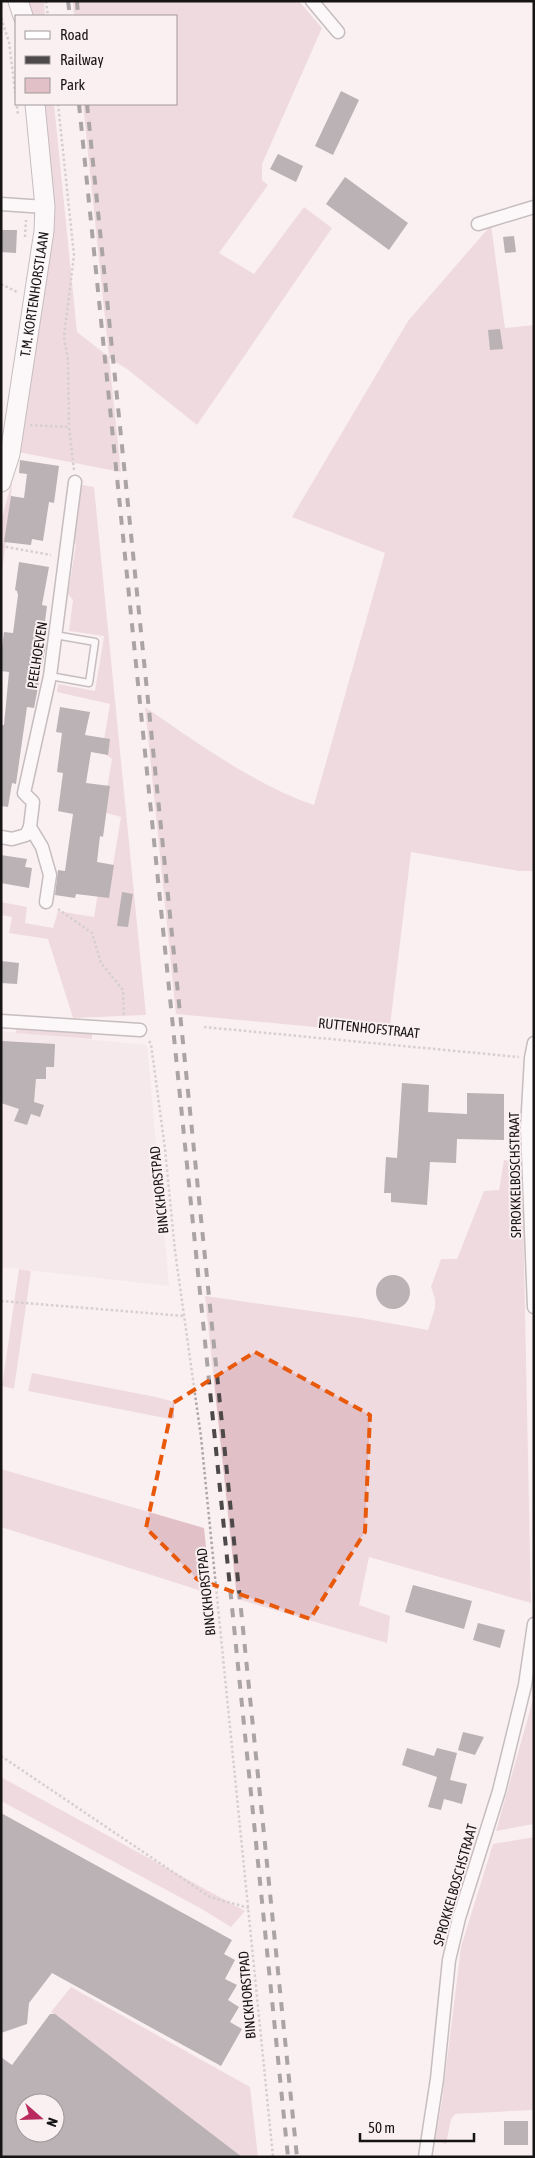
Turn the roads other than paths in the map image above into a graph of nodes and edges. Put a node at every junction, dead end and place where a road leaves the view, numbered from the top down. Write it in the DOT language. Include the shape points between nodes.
graph roads {
  1 [pos="18,1"];
  2 [pos="312,1"];
  3 [pos="23,15"];
  4 [pos="338,32"];
  5 [pos="34,105"];
  6 [pos="1,204"];
  7 [pos="45,207"];
  8 [pos="534,207"];
  9 [pos="478,224"];
  10 [pos="1,482"];
  11 [pos="75,482"];
  12 [pos="55,635"];
  13 [pos="50,676"];
  14 [pos="30,827"];
  15 [pos="1,837"];
  16 [pos="46,902"];
  17 [pos="1,1021"];
  18 [pos="140,1030"];
  19 [pos="534,1043"];
  20 [pos="534,1307"];
  21 [pos="534,1624"];
  22 [pos="425,2157"];
  1 -- 3 [label="street"];
  2 -- 4 [label="street"];
  5 -- 7 [label="street, T.M. KORTENHORSTLAAN"];
  6 -- 7 [label="street"];
  7 -- 10 [label="street, T.M. KORTENHORSTLAAN" via="15,425"];
  8 -- 9 [label="street"];
  11 -- 12 [label="street, PEELHOEVEN"];
  12 -- 13 [label="street, PEELHOEVEN"];
  12 -- 13 [label="lane" via="95,642 90,682"];
  13 -- 14 [label="street, PEELHOEVEN" via="24,793 33,802"];
  14 -- 15 [label="street" via="26,835 12,839"];
  14 -- 16 [label="street" via="42,847 50,875"];
  17 -- 18 [label="street"];
  19 -- 20 [label="street, SPROKKELBOSCHSTRAAT" via="527,1128"];
  21 -- 22 [label="street, SPROKKELBOSCHSTRAAT" via="525,1685 499,1791 458,1918 449,1960"];
}
